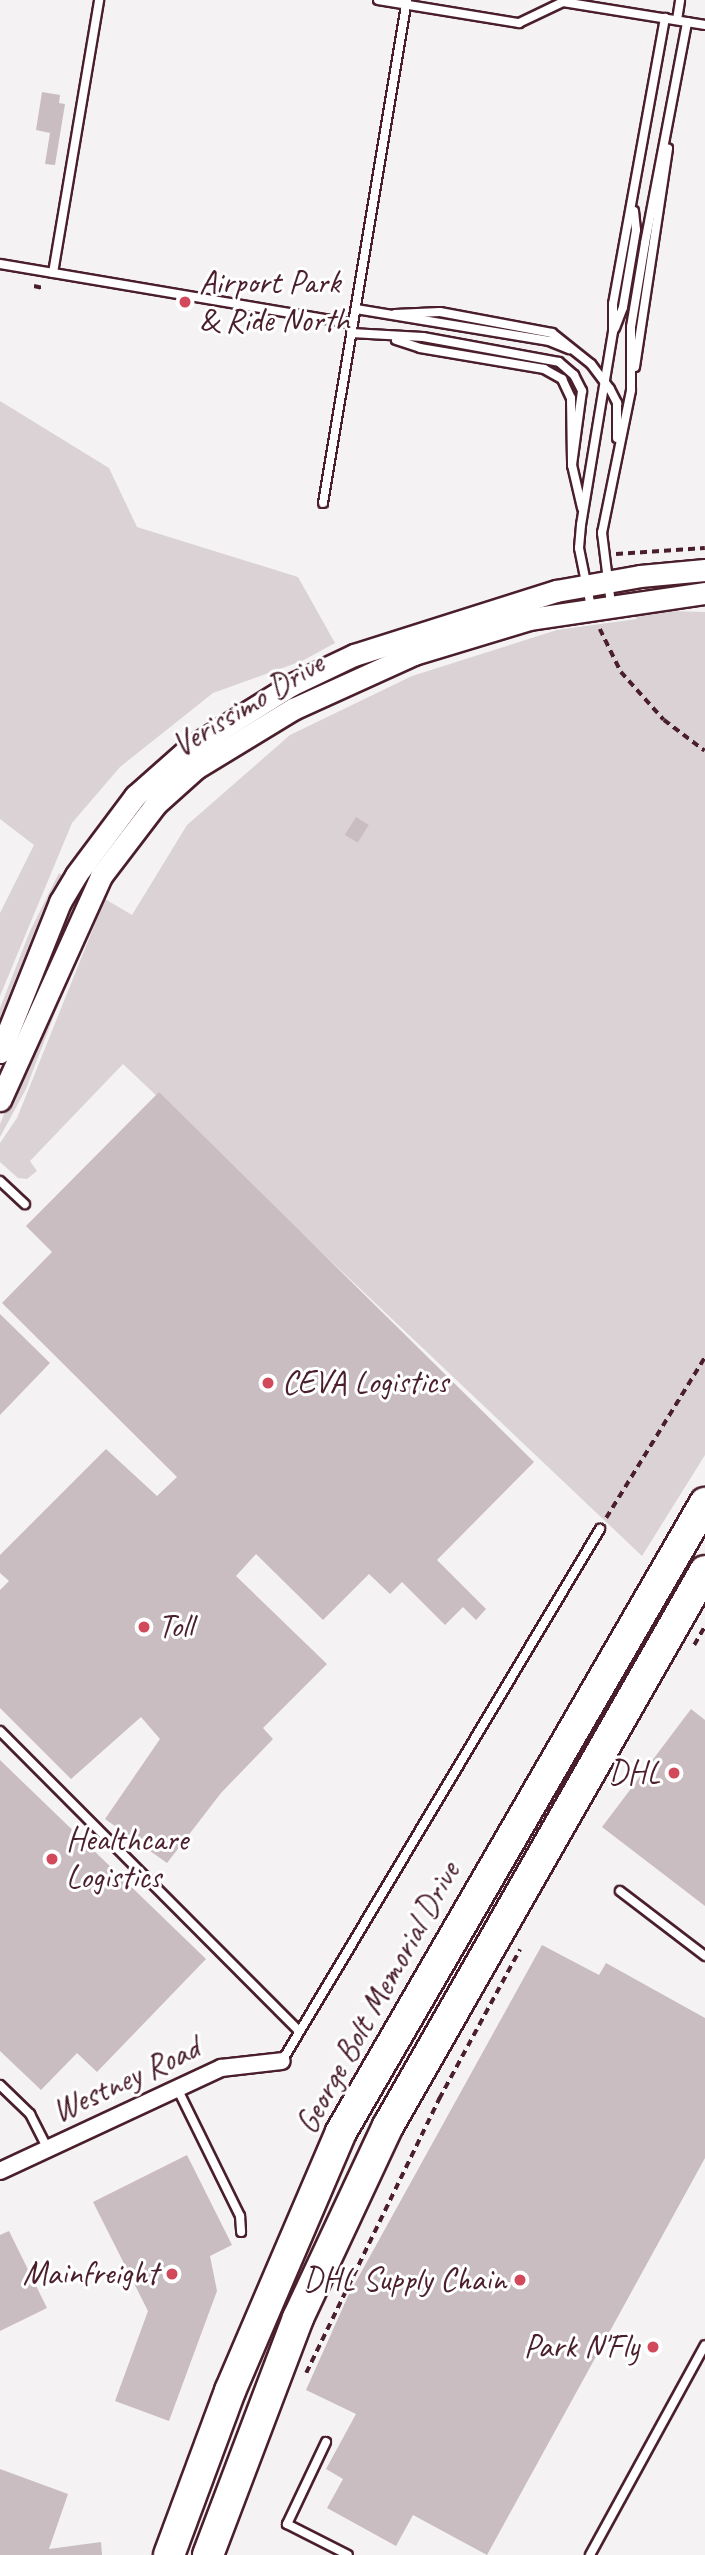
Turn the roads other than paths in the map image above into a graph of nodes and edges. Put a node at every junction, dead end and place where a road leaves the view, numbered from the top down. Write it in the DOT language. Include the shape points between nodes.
graph roads {
  1 [pos="99,0"];
  2 [pos="378,0"];
  3 [pos="681,0"];
  4 [pos="567,1"];
  5 [pos="407,2"];
  6 [pos="665,18"];
  7 [pos="677,20"];
  8 [pos="687,22"];
  9 [pos="705,25"];
  10 [pos="0,264"];
  11 [pos="53,274"];
  12 [pos="356,309"];
  13 [pos="352,328"];
  14 [pos="605,381"];
  15 [pos="617,447"];
  16 [pos="323,503"];
  17 [pos="582,516"];
  18 [pos="705,570"];
  19 [pos="597,583"];
  20 [pos="705,593"];
  21 [pos="599,606"];
  22 [pos="0,1052"];
  23 [pos="0,1100"];
  24 [pos="0,1181"];
  25 [pos="24,1204"];
  26 [pos="705,1503"];
  27 [pos="600,1529"];
  28 [pos="705,1571"];
  29 [pos="0,1731"];
  30 [pos="620,1891"];
  31 [pos="705,1956"];
  32 [pos="299,2031"];
  33 [pos="282,2061"];
  34 [pos="0,2085"];
  35 [pos="177,2088"];
  36 [pos="48,2149"];
  37 [pos="0,2171"];
  38 [pos="242,2232"];
  39 [pos="705,2345"];
  40 [pos="326,2442"];
  41 [pos="169,2555"];
  42 [pos="208,2555"];
  43 [pos="348,2555"];
  44 [pos="590,2555"];
  1 -- 11 [label="lane"];
  2 -- 5 [label="lane"];
  3 -- 7 [label="lane"];
  4 -- 5 [label="lane" via="519,23"];
  4 -- 6 [label="lane"];
  5 -- 12 [label="lane"];
  6 -- 7 [label="lane"];
  6 -- 14 [label="lane" via="613,304"];
  7 -- 8 [label="lane"];
  8 -- 9 [label="lane"];
  8 -- 15 [label="lane" via="631,327 631,390"];
  10 -- 11 [label="lane"];
  11 -- 13 [label="lane"];
  12 -- 13 [label="lane"];
  12 -- 14 [label="lane" via="395,314 440,312 538,328 579,354"];
  13 -- 16 [label="lane"];
  13 -- 17 [label="lane" via="420,348 556,374 571,398 572,465"];
  14 -- 15 [label="lane" via="617,403"];
  14 -- 17 [label="lane"];
  15 -- 19 [label="lane"];
  17 -- 19 [label="lane" via="579,548"];
  18 -- 19 [label="street, Verissimo Drive"];
  19 -- 21 [label="lane"];
  19 -- 21 [label="lane"];
  19 -- 22 [label="street, Verissimo Drive" via="509,603 354,655 291,685 187,750 135,796 76,875 60,902"];
  20 -- 21 [label="street, Verissimo Drive"];
  21 -- 23 [label="street, Verissimo Drive" via="503,626 354,679 242,737 176,784 123,842 100,876"];
  24 -- 25 [label="lane"];
  26 -- 41 [label="highway, George Bolt Memorial Drive" via="341,2132 230,2391"];
  27 -- 32 [label="lane"];
  28 -- 42 [label="highway" via="388,2126 298,2318"];
  29 -- 32 [label="lane"];
  30 -- 31 [label="lane"];
  32 -- 33 [label="lane"];
  33 -- 35 [label="street, Westney Road" via="221,2068"];
  34 -- 36 [label="lane" via="30,2114"];
  35 -- 36 [label="street, Westney Road"];
  35 -- 38 [label="lane" via="240,2216"];
  36 -- 37 [label="street, Westney Road"];
  39 -- 44 [label="lane"];
  40 -- 43 [label="lane" via="287,2524"];
}
